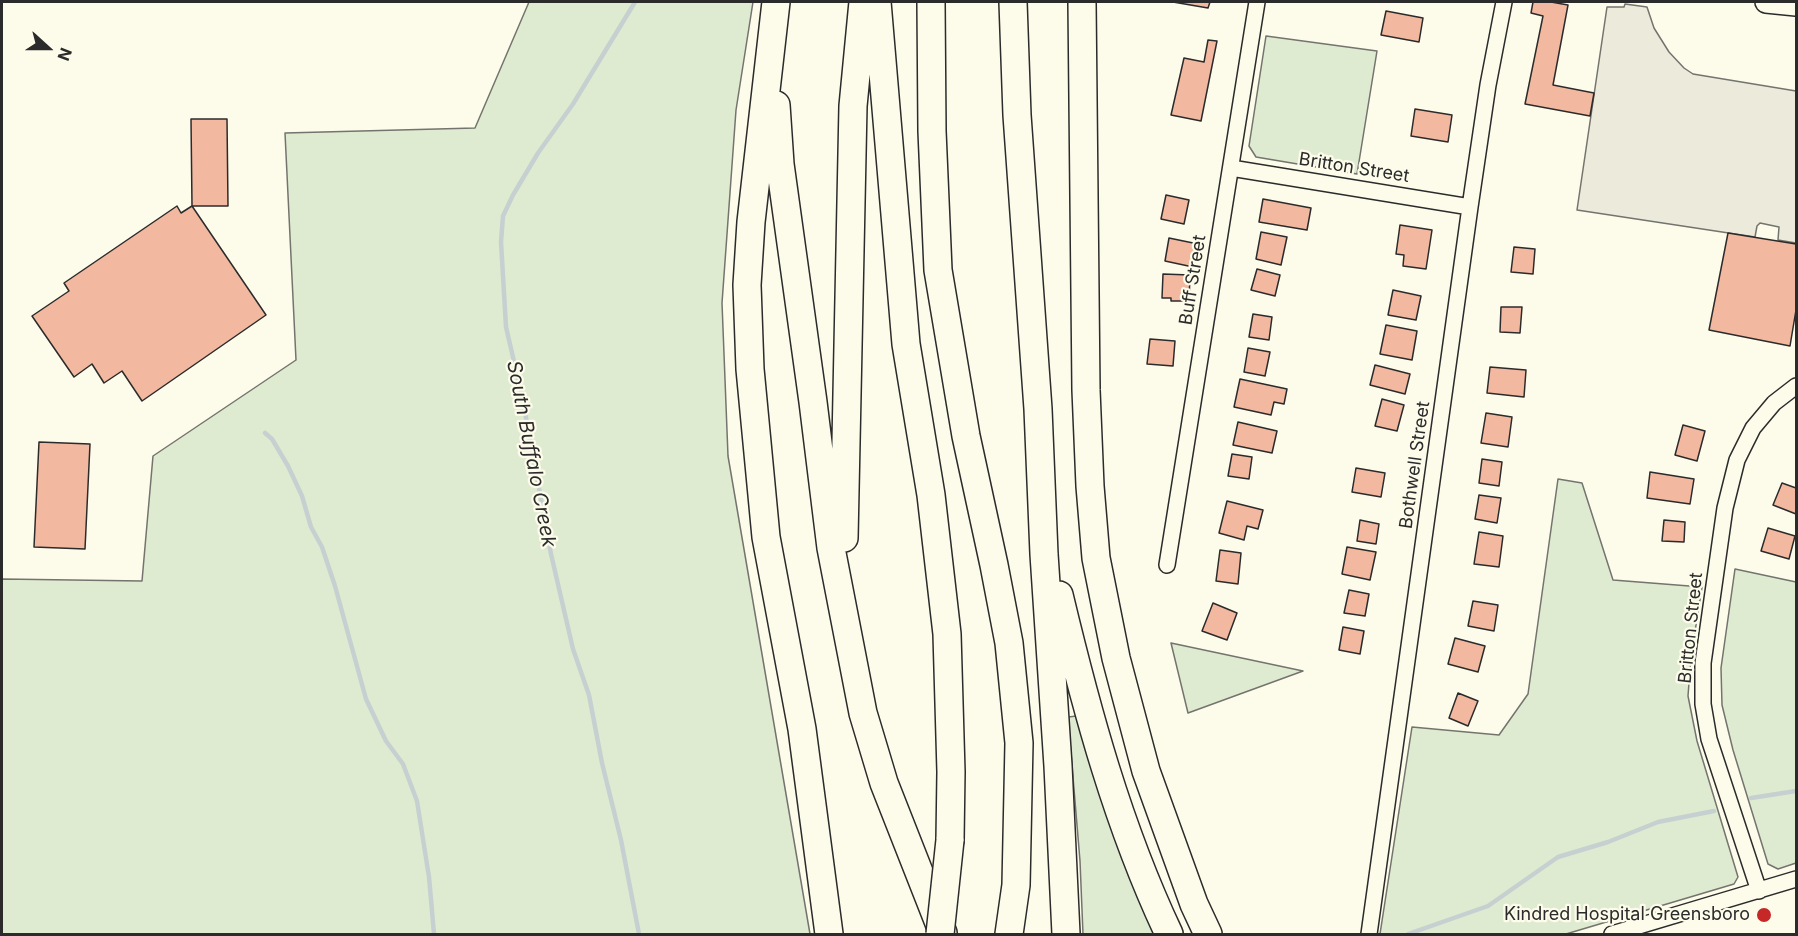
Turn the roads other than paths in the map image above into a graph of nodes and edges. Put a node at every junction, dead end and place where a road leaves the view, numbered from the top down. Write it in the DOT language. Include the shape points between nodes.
graph roads {
  1 [pos="776,2"];
  2 [pos="863,2"];
  3 [pos="877,2"];
  4 [pos="931,2"];
  5 [pos="1013,2"];
  6 [pos="1082,2"];
  7 [pos="1257,2"];
  8 [pos="1504,2"];
  9 [pos="1766,2"];
  10 [pos="1797,5"];
  11 [pos="771,40"];
  12 [pos="1231,168"];
  13 [pos="1470,207"];
  14 [pos="1797,386"];
  15 [pos="1038,409"];
  16 [pos="1167,565"];
  17 [pos="847,632"];
  18 [pos="1797,879"];
  19 [pos="1759,891"];
  20 [pos="828,934"];
  21 [pos="942,934"];
  22 [pos="1009,934"];
  23 [pos="1066,934"];
  24 [pos="1169,934"];
  25 [pos="1208,934"];
  26 [pos="1369,934"];
  27 [pos="1612,934"];
  1 -- 11 [label="highway"];
  2 -- 17 [label="highway" via="853,106 844,531"];
  3 -- 21 [label="highway, bridge" via="906,344 931,495 947,634 950,840"];
  4 -- 22 [label="highway" via="938,270 966,436 1009,643 1019,743 1016,885"];
  5 -- 15 [label="highway"];
  6 -- 25 [label="highway" via="1086,390 1096,558 1116,658 1146,771"];
  7 -- 12 [label="street, Buff Street"];
  8 -- 13 [label="street, Bothwell Street"];
  9 -- 10 [label="main road"];
  11 -- 17 [label="highway" via="780,164 831,548"];
  11 -- 20 [label="highway" via="751,222 747,285 750,369 765,537 801,729"];
  12 -- 13 [label="street, Britton Street"];
  12 -- 16 [label="street, Buff Street"];
  13 -- 26 [label="street, Bothwell Street"];
  14 -- 19 [label="street, Britton Street" via="1774,403 1753,428 1737,460 1725,508 1703,663 1703,704 1709,739"];
  15 -- 23 [label="highway"];
  15 -- 24 [label="highway" via="1057,585 1083,695 1117,808"];
  17 -- 21 [label="highway" via="863,714 884,783"];
  18 -- 19 [label="street"];
  19 -- 27 [label="street"];
}
